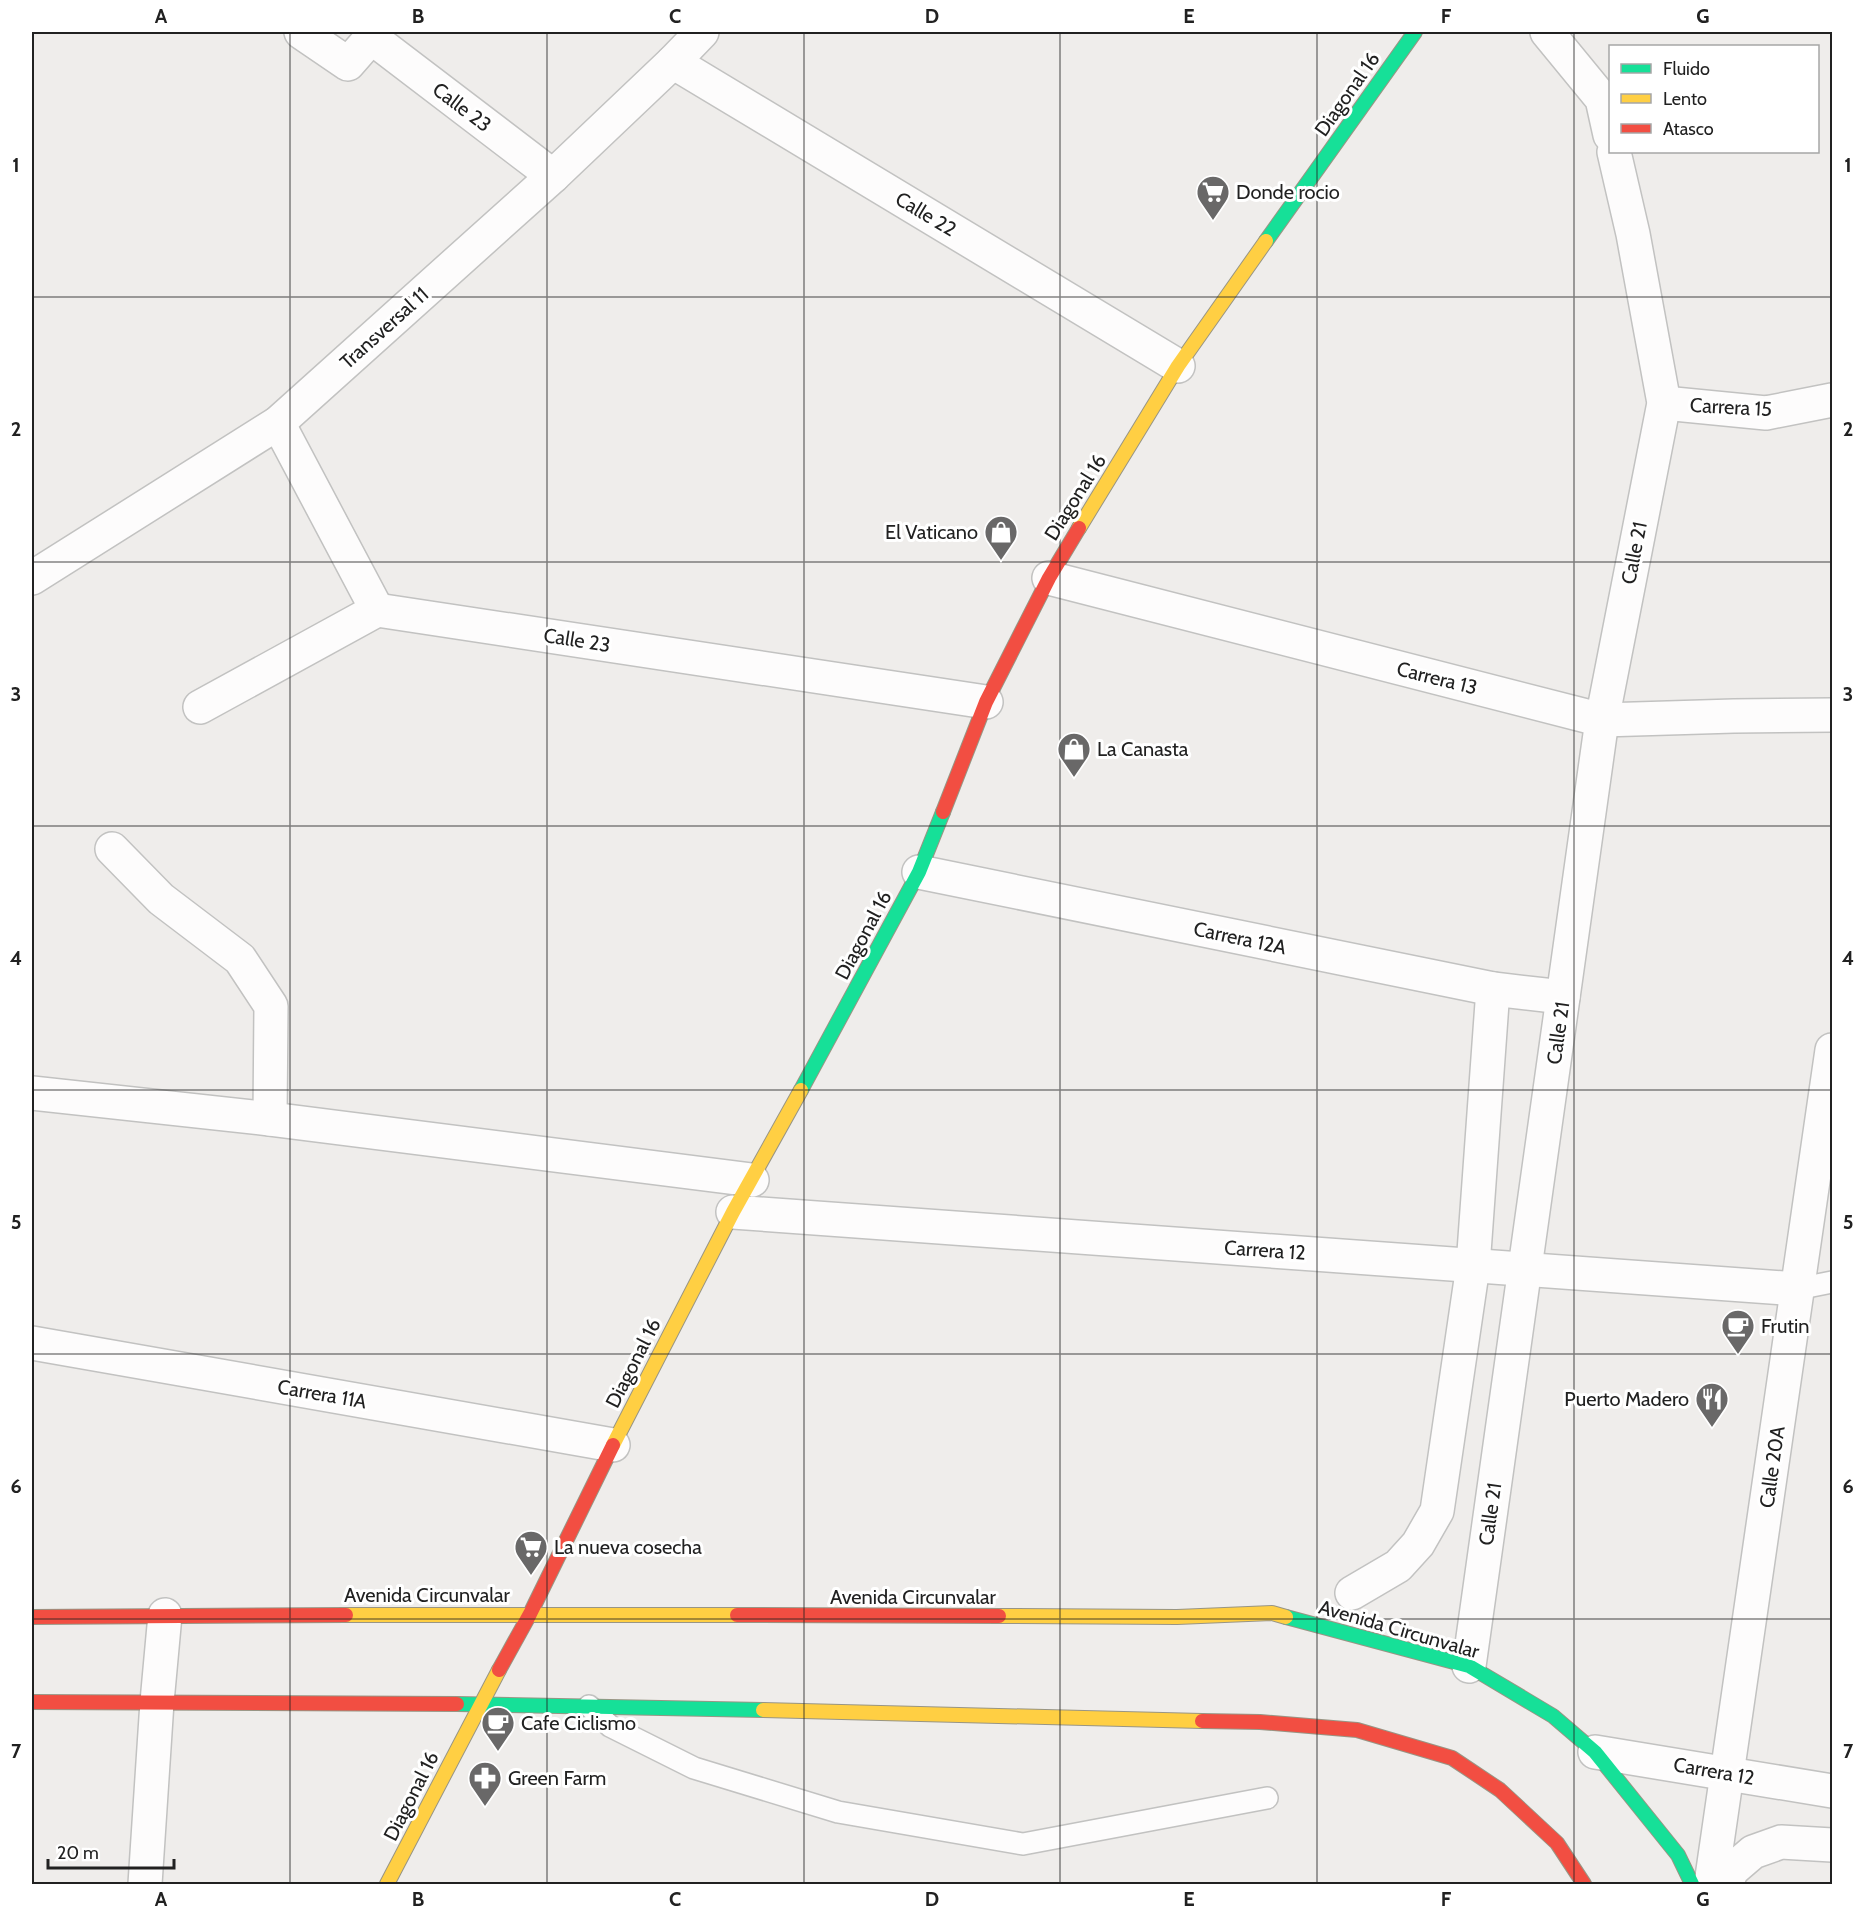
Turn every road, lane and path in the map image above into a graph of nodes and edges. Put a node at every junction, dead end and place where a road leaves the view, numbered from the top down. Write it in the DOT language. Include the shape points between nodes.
graph roads {
  1 [pos="301,32"];
  2 [pos="702,32"];
  3 [pos="1415,32"];
  4 [pos="1547,32"];
  5 [pos="374,35"];
  6 [pos="673,62"];
  7 [pos="1609,127"];
  8 [pos="1614,153"];
  9 [pos="553,176"];
  10 [pos="1178,366"];
  11 [pos="1833,400"];
  12 [pos="1664,403"];
  13 [pos="278,423"];
  14 [pos="32,578"];
  15 [pos="1049,578"];
  16 [pos="377,610"];
  17 [pos="986,702"];
  18 [pos="200,707"];
  19 [pos="1833,715"];
  20 [pos="1602,720"];
  21 [pos="111,849"];
  22 [pos="919,872"];
  23 [pos="1493,989"];
  24 [pos="1563,997"];
  25 [pos="1833,1050"];
  26 [pos="32,1093"];
  27 [pos="270,1119"];
  28 [pos="752,1180"];
  29 [pos="733,1212"];
  30 [pos="1473,1266"];
  31 [pos="1525,1270"];
  32 [pos="1833,1282"];
  33 [pos="1797,1289"];
  34 [pos="32,1343"];
  35 [pos="613,1445"];
  36 [pos="1352,1593"];
  37 [pos="530,1614"];
  38 [pos="165,1616"];
  39 [pos="32,1617"];
  40 [pos="1469,1666"];
  41 [pos="32,1702"];
  42 [pos="157,1702"];
  43 [pos="481,1704"];
  44 [pos="589,1706"];
  45 [pos="1595,1752"];
  46 [pos="1727,1772"];
  47 [pos="1833,1791"];
  48 [pos="1267,1798"];
  49 [pos="1833,1845"];
  50 [pos="145,1884"];
  51 [pos="387,1884"];
  52 [pos="1584,1884"];
  53 [pos="1692,1884"];
  54 [pos="1711,1884"];
  55 [pos="1726,1884"];
  1 -- 5 [label="street" via="348,64"];
  2 -- 6 [label="street, Transversal 11"];
  3 -- 10 [label="main road, Diagonal 16"];
  4 -- 7 [label="street" via="1602,99"];
  5 -- 9 [label="street, Calle 23"];
  6 -- 9 [label="street, Transversal 11"];
  6 -- 10 [label="street, Calle 22"];
  8 -- 12 [label="street"];
  9 -- 13 [label="street, Transversal 11"];
  10 -- 15 [label="main road, Diagonal 16"];
  11 -- 12 [label="street, Carrera 15" via="1766,413"];
  12 -- 20 [label="street, Calle 21"];
  13 -- 14 [label="street, Transversal 11"];
  13 -- 16 [label="street"];
  15 -- 17 [label="main road, Diagonal 16"];
  15 -- 20 [label="street, Carrera 13"];
  16 -- 17 [label="street, Calle 23"];
  16 -- 18 [label="street"];
  17 -- 22 [label="main road, Diagonal 16"];
  19 -- 20 [label="street, Carrera 13"];
  20 -- 24 [label="street, Calle 21"];
  21 -- 27 [label="street" via="161,899 240,959 271,1006"];
  22 -- 23 [label="street, Carrera 12A"];
  22 -- 28 [label="main road, Diagonal 16"];
  23 -- 24 [label="street, Carrera 12A"];
  23 -- 30 [label="street"];
  24 -- 31 [label="street, Calle 21"];
  25 -- 33 [label="street, Calle 20A"];
  26 -- 27 [label="street"];
  27 -- 28 [label="street"];
  28 -- 29 [label="main road, Diagonal 16"];
  29 -- 30 [label="street, Carrera 12"];
  29 -- 35 [label="main road, Diagonal 16"];
  30 -- 31 [label="street, Carrera 12"];
  30 -- 36 [label="street" via="1437,1511 1418,1544 1398,1566"];
  31 -- 33 [label="street, Carrera 12"];
  31 -- 40 [label="street, Calle 21"];
  32 -- 33 [label="lane"];
  33 -- 46 [label="street, Calle 20A"];
  34 -- 35 [label="street, Carrera 11A"];
  35 -- 37 [label="main road, Diagonal 16"];
  37 -- 38 [label="main road, Avenida Circunvalar"];
  37 -- 40 [label="main road, Avenida Circunvalar" via="1177,1617 1272,1613"];
  37 -- 43 [label="main road, Diagonal 16"];
  38 -- 39 [label="main road, Avenida Circunvalar"];
  38 -- 42 [label="street"];
  40 -- 45 [label="main road, Avenida Circunvalar" via="1553,1716"];
  41 -- 42 [label="main road"];
  42 -- 43 [label="main road"];
  42 -- 50 [label="street"];
  43 -- 44 [label="main road"];
  43 -- 51 [label="main road, Diagonal 16"];
  44 -- 48 [label="lane" via="610,1726 694,1768 838,1812 1023,1844"];
  44 -- 52 [label="main road" via="1260,1722 1357,1730 1452,1758 1491,1783 1557,1843"];
  45 -- 46 [label="street, Carrera 12"];
  45 -- 53 [label="main road, Avenida Circunvalar" via="1678,1855"];
  46 -- 47 [label="street, Carrera 12"];
  46 -- 54 [label="street, Calle 20A"];
  49 -- 55 [label="street" via="1780,1842 1753,1852 1732,1870"];
}
